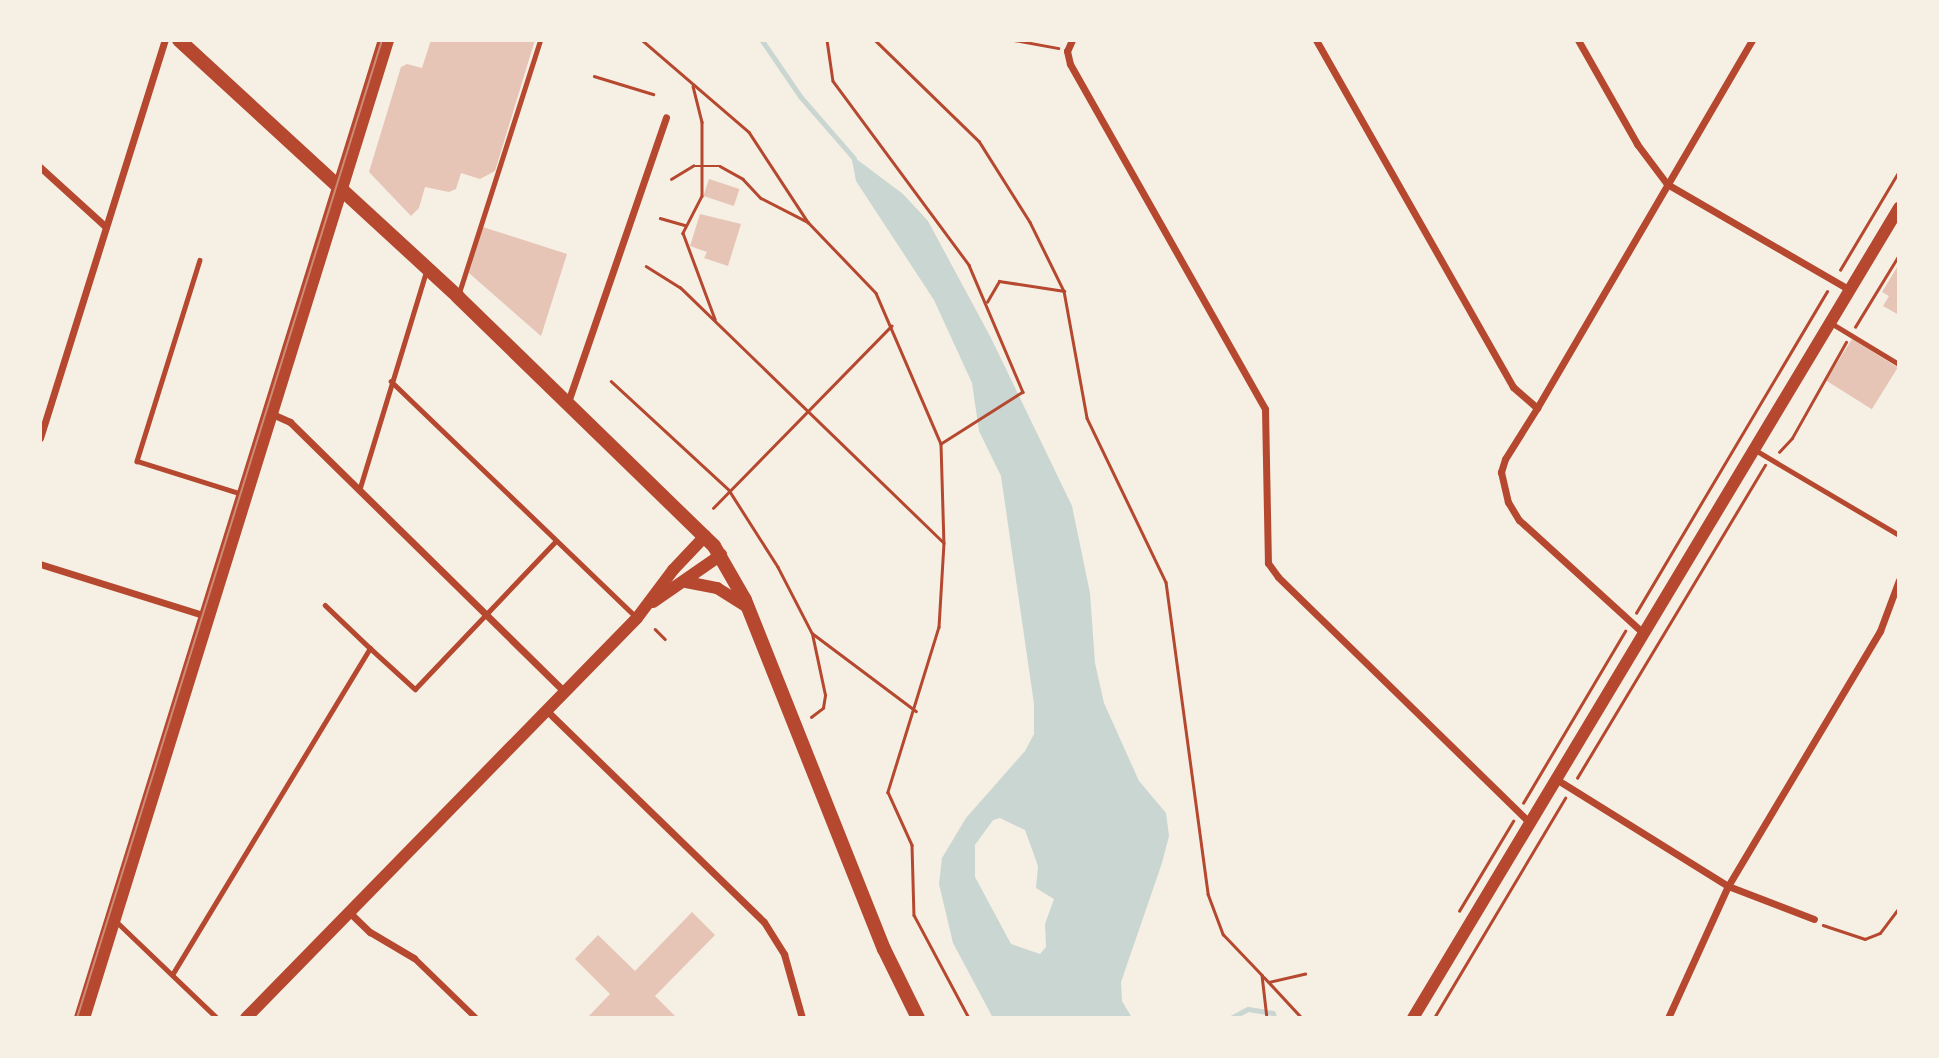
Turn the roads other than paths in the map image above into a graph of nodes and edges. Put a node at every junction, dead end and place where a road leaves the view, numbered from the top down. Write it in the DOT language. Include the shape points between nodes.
graph roads {
  1 [pos="165,40"];
  2 [pos="179,40"];
  3 [pos="386,40"];
  4 [pos="540,40"];
  5 [pos="1072,40"];
  6 [pos="1316,40"];
  7 [pos="1578,40"];
  8 [pos="1752,40"];
  9 [pos="666,117"];
  10 [pos="40,167"];
  11 [pos="1667,184"];
  12 [pos="340,188"];
  13 [pos="1899,208"];
  14 [pos="106,226"];
  15 [pos="200,260"];
  16 [pos="428,268"];
  17 [pos="1850,290"];
  18 [pos="458,297"];
  19 [pos="1831,323"];
  20 [pos="1899,364"];
  21 [pos="391,381"];
  22 [pos="568,402"];
  23 [pos="1537,408"];
  24 [pos="270,413"];
  25 [pos="44,415"];
  26 [pos="40,438"];
  27 [pos="1756,450"];
  28 [pos="359,491"];
  29 [pos="244,494"];
  30 [pos="1899,535"];
  31 [pos="705,536"];
  32 [pos="556,541"];
  33 [pos="721,555"];
  34 [pos="40,564"];
  35 [pos="1899,580"];
  36 [pos="686,582"];
  37 [pos="650,604"];
  38 [pos="325,605"];
  39 [pos="747,607"];
  40 [pos="484,613"];
  41 [pos="206,616"];
  42 [pos="637,618"];
  43 [pos="1643,633"];
  44 [pos="370,648"];
  45 [pos="562,690"];
  46 [pos="544,708"];
  47 [pos="1556,779"];
  48 [pos="1530,823"];
  49 [pos="1728,886"];
  50 [pos="349,911"];
  51 [pos="113,918"];
  52 [pos="1814,919"];
  53 [pos="414,958"];
  54 [pos="172,975"];
  55 [pos="82,1018"];
  56 [pos="216,1018"];
  57 [pos="246,1018"];
  58 [pos="476,1018"];
  59 [pos="802,1018"];
  60 [pos="918,1018"];
  61 [pos="1413,1018"];
  62 [pos="1668,1018"];
  1 -- 14 [label="street"];
  2 -- 12 [label="main road"];
  3 -- 12 [label="highway"];
  4 -- 18 [label="lane"];
  5 -- 48 [label="street" via="1067,51 1265,409 1268,563"];
  6 -- 23 [label="street" via="1513,387"];
  7 -- 11 [label="street" via="1637,144"];
  8 -- 11 [label="street"];
  9 -- 22 [label="street"];
  10 -- 14 [label="street"];
  11 -- 17 [label="street"];
  11 -- 23 [label="street"];
  12 -- 16 [label="main road"];
  12 -- 24 [label="highway"];
  13 -- 17 [label="street"];
  14 -- 25 [label="street"];
  15 -- 29 [label="lane" via="137,461"];
  16 -- 18 [label="main road"];
  16 -- 21 [label="lane"];
  17 -- 19 [label="street"];
  18 -- 22 [label="main road"];
  19 -- 20 [label="lane"];
  19 -- 27 [label="street"];
  21 -- 28 [label="lane"];
  21 -- 32 [label="lane"];
  22 -- 31 [label="main road"];
  23 -- 43 [label="street" via="1505,459 1501,472 1508,502 1520,520"];
  24 -- 28 [label="street" via="290,422"];
  24 -- 29 [label="highway"];
  25 -- 26 [label="street"];
  27 -- 30 [label="lane"];
  27 -- 43 [label="street"];
  28 -- 40 [label="street"];
  29 -- 41 [label="highway"];
  31 -- 33 [label="main road"];
  31 -- 37 [label="street" via="673,569"];
  32 -- 40 [label="lane"];
  32 -- 42 [label="lane"];
  33 -- 36 [label="street"];
  33 -- 39 [label="main road"];
  34 -- 41 [label="street"];
  35 -- 49 [label="street" via="1880,631"];
  36 -- 37 [label="street"];
  36 -- 39 [label="street" via="717,588"];
  37 -- 42 [label="street"];
  38 -- 44 [label="lane"];
  39 -- 60 [label="main road" via="884,949"];
  40 -- 44 [label="lane" via="415,689"];
  40 -- 45 [label="street"];
  41 -- 51 [label="highway"];
  42 -- 45 [label="street"];
  43 -- 47 [label="street"];
  44 -- 54 [label="lane"];
  45 -- 46 [label="street"];
  46 -- 50 [label="street"];
  46 -- 59 [label="street" via="764,922 784,954"];
  47 -- 48 [label="street"];
  47 -- 49 [label="street"];
  48 -- 61 [label="street"];
  49 -- 52 [label="street"];
  49 -- 62 [label="street"];
  50 -- 53 [label="street" via="370,932"];
  50 -- 57 [label="street"];
  51 -- 54 [label="lane"];
  51 -- 55 [label="highway"];
  53 -- 58 [label="street"];
  54 -- 56 [label="lane"];
}
